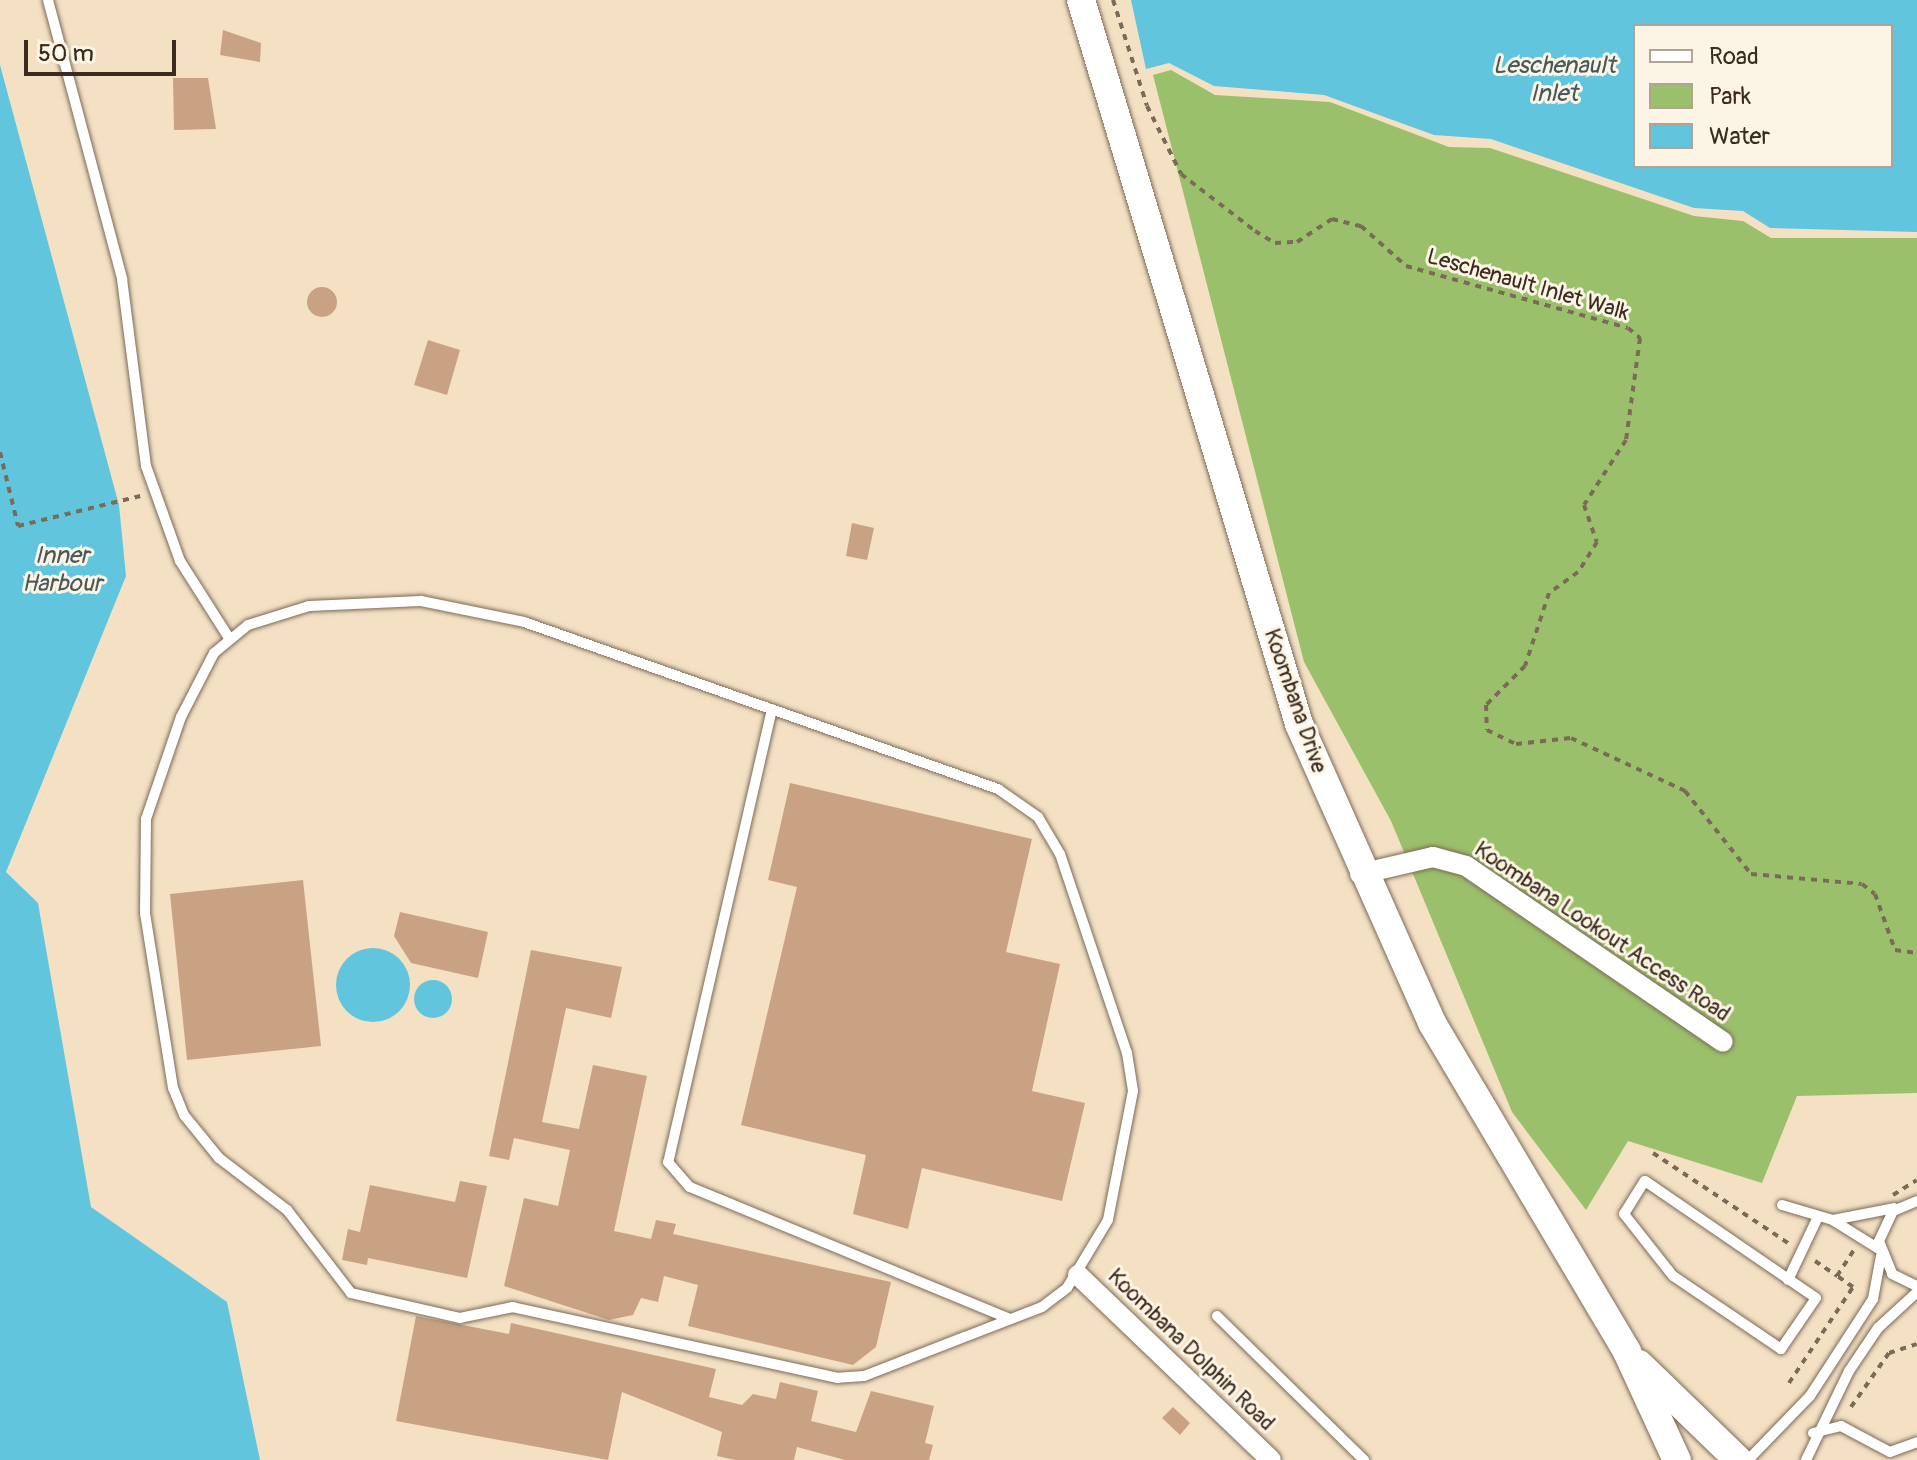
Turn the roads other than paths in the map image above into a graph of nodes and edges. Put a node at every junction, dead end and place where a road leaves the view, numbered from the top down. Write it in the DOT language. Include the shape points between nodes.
graph roads {
  1 [pos="48,0"];
  2 [pos="1081,0"];
  3 [pos="229,638"];
  4 [pos="772,709"];
  5 [pos="1360,874"];
  6 [pos="1723,1042"];
  7 [pos="1917,1201"];
  8 [pos="1782,1205"];
  9 [pos="1900,1206"];
  10 [pos="1817,1219"];
  11 [pos="1833,1220"];
  12 [pos="1880,1253"];
  13 [pos="1078,1275"];
  14 [pos="1788,1280"];
  15 [pos="1917,1289"];
  16 [pos="1217,1316"];
  17 [pos="1010,1319"];
  18 [pos="1627,1352"];
  19 [pos="1813,1433"];
  20 [pos="1917,1442"];
  21 [pos="1271,1460"];
  22 [pos="1364,1460"];
  23 [pos="1677,1460"];
  24 [pos="1738,1460"];
  25 [pos="1748,1460"];
  26 [pos="1806,1460"];
  1 -- 3 [label="lane" via="122,279 146,466 180,561"];
  2 -- 5 [label="main road, Koombana Drive" via="1299,724"];
  3 -- 4 [label="lane" via="276,613 309,606 421,601 471,607"];
  3 -- 17 [label="lane" via="195,685 146,819 145,913 165,1058 184,1115 219,1158 287,1210 351,1293 460,1318 513,1307 838,1378 864,1376"];
  4 -- 13 [label="lane" via="998,789 1050,833 1127,1053 1133,1091 1108,1220"];
  4 -- 17 [label="lane" via="668,1162 690,1187"];
  5 -- 6 [label="street, Koombana Lookout Access Road" via="1433,857 1466,866"];
  5 -- 18 [label="main road, Koombana Drive" via="1497,1141"];
  7 -- 9 [label="lane"];
  8 -- 10 [label="lane"];
  9 -- 11 [label="lane"];
  9 -- 12 [label="lane" via="1883,1225"];
  10 -- 11 [label="lane"];
  10 -- 14 [label="lane"];
  11 -- 12 [label="lane"];
  12 -- 15 [label="lane" via="1897,1279"];
  12 -- 25 [label="lane" via="1873,1299 1773,1442"];
  13 -- 17 [label="lane" via="1053,1300"];
  13 -- 21 [label="street, Koombana Dolphin Road"];
  14 -- 14 [label="lane" via="1816,1298 1781,1349 1673,1276 1624,1214 1645,1181"];
  15 -- 19 [label="lane" via="1878,1328"];
  16 -- 22 [label="lane"];
  18 -- 23 [label="main road, Koombana Drive"];
  18 -- 24 [label="main road, Koombana Drive"];
  19 -- 20 [label="lane" via="1841,1426 1890,1452"];
  19 -- 26 [label="lane"];
}
